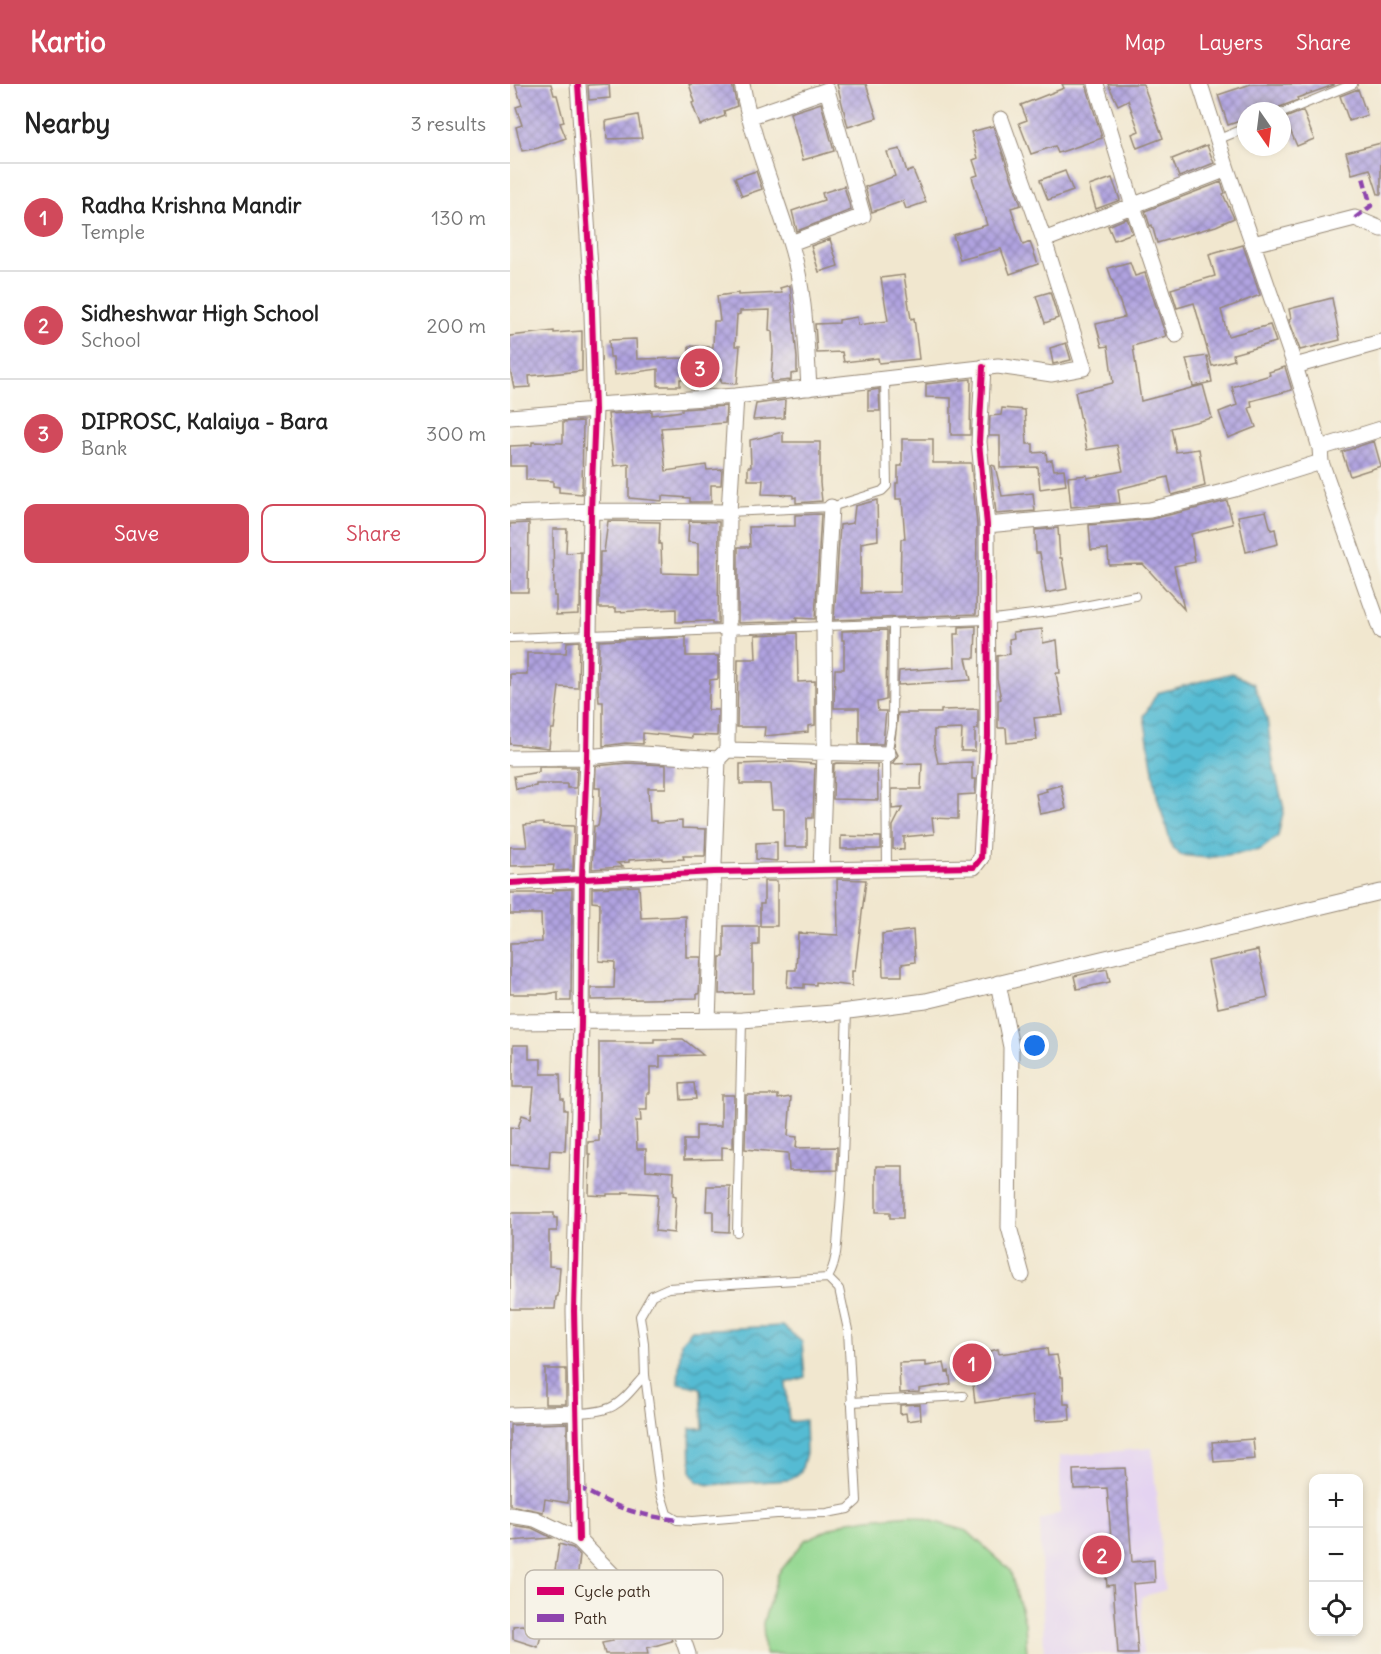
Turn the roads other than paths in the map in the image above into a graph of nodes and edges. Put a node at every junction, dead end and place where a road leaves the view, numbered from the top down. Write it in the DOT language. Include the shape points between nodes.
graph roads {
  1 [pos="578,84"];
  2 [pos="742,84"];
  3 [pos="1096,84"];
  4 [pos="1200,84"];
  5 [pos="1353,84"];
  6 [pos="1291,109"];
  7 [pos="749,117"];
  8 [pos="1001,119"];
  9 [pos="1237,131"];
  10 [pos="1219,138"];
  11 [pos="1227,169"];
  12 [pos="1133,206"];
  13 [pos="1381,229"];
  14 [pos="1044,240"];
  15 [pos="791,243"];
  16 [pos="1253,244"];
  17 [pos="1176,335"];
  18 [pos="1381,342"];
  19 [pos="1295,366"];
  20 [pos="983,367"];
  21 [pos="885,378"];
  22 [pos="809,388"];
  23 [pos="736,396"];
  24 [pos="595,408"];
  25 [pos="510,417"];
  26 [pos="1381,429"];
  27 [pos="1320,455"];
  28 [pos="831,507"];
  29 [pos="591,512"];
  30 [pos="729,512"];
  31 [pos="510,514"];
  32 [pos="987,525"];
  33 [pos="1135,596"];
  34 [pos="986,620"];
  35 [pos="892,623"];
  36 [pos="824,627"];
  37 [pos="727,630"];
  38 [pos="1381,631"];
  39 [pos="590,636"];
  40 [pos="510,638"];
  41 [pos="825,753"];
  42 [pos="722,754"];
  43 [pos="888,754"];
  44 [pos="587,757"];
  45 [pos="510,758"];
  46 [pos="887,868"];
  47 [pos="821,870"];
  48 [pos="714,872"];
  49 [pos="582,878"];
  50 [pos="510,883"];
  51 [pos="1381,892"];
  52 [pos="998,983"];
  53 [pos="847,1011"];
  54 [pos="708,1020"];
  55 [pos="742,1020"];
  56 [pos="510,1022"];
  57 [pos="581,1023"];
  58 [pos="737,1232"];
  59 [pos="1022,1275"];
  60 [pos="828,1278"];
  61 [pos="645,1375"];
  62 [pos="963,1396"];
  63 [pos="851,1402"];
  64 [pos="576,1413"];
  65 [pos="510,1415"];
  66 [pos="510,1515"];
  67 [pos="579,1540"];
  68 [pos="607,1570"];
  69 [pos="683,1639"];
  70 [pos="688,1654"];
  1 -- 24 [label="street"];
  2 -- 7 [label="street"];
  3 -- 12 [label="street"];
  4 -- 10 [label="street"];
  5 -- 6 [label="lane"];
  7 -- 15 [label="street"];
  7 -- 15 [label="street" via="827,90 862,216"];
  8 -- 14 [label="street"];
  9 -- 10 [label="lane"];
  10 -- 11 [label="street"];
  11 -- 12 [label="street"];
  11 -- 16 [label="street"];
  12 -- 14 [label="street"];
  12 -- 17 [label="street"];
  13 -- 16 [label="street" via="1355,218"];
  14 -- 20 [label="street" via="1084,368 1052,374"];
  15 -- 22 [label="street" via="802,294"];
  16 -- 19 [label="street"];
  18 -- 19 [label="street"];
  19 -- 27 [label="street"];
  20 -- 21 [label="street"];
  20 -- 32 [label="street" via="979,442"];
  21 -- 22 [label="street"];
  21 -- 28 [label="lane" via="886,486 875,495"];
  22 -- 23 [label="street"];
  23 -- 24 [label="street"];
  23 -- 30 [label="street"];
  24 -- 25 [label="street"];
  24 -- 29 [label="street"];
  26 -- 27 [label="street"];
  27 -- 32 [label="street" via="1235,489 1150,510"];
  27 -- 38 [label="street"];
  28 -- 30 [label="lane"];
  28 -- 36 [label="street"];
  29 -- 30 [label="street"];
  29 -- 31 [label="street"];
  29 -- 39 [label="street"];
  30 -- 37 [label="street"];
  32 -- 34 [label="street"];
  33 -- 34 [label="lane"];
  34 -- 35 [label="lane"];
  34 -- 46 [label="street" via="988,736 981,858 974,867"];
  35 -- 36 [label="lane"];
  35 -- 43 [label="lane" via="892,726"];
  36 -- 37 [label="lane"];
  36 -- 41 [label="street"];
  37 -- 39 [label="lane"];
  37 -- 42 [label="street"];
  39 -- 40 [label="lane"];
  39 -- 44 [label="street"];
  41 -- 42 [label="street"];
  41 -- 43 [label="street"];
  41 -- 47 [label="street"];
  42 -- 44 [label="street" via="627,753"];
  42 -- 48 [label="street"];
  43 -- 46 [label="lane"];
  44 -- 45 [label="street"];
  44 -- 49 [label="street"];
  46 -- 47 [label="street"];
  47 -- 48 [label="street"];
  48 -- 49 [label="street"];
  48 -- 54 [label="street"];
  49 -- 50 [label="street"];
  49 -- 57 [label="street"];
  51 -- 52 [label="street"];
  52 -- 53 [label="street" via="926,1001"];
  52 -- 59 [label="street" via="1011,1047 1009,1227"];
  53 -- 55 [label="street"];
  53 -- 60 [label="lane" via="841,1202 835,1266"];
  54 -- 55 [label="street"];
  54 -- 57 [label="street"];
  55 -- 58 [label="lane"];
  56 -- 57 [label="street"];
  57 -- 64 [label="street" via="574,1311"];
  60 -- 61 [label="lane" via="668,1288 652,1295 640,1316"];
  60 -- 63 [label="lane" via="839,1289 848,1330"];
  61 -- 63 [label="lane" via="660,1491 667,1514 677,1520 849,1509 857,1501"];
  61 -- 64 [label="lane" via="620,1403 600,1412"];
  62 -- 63 [label="lane"];
  64 -- 65 [label="street"];
  64 -- 67 [label="street"];
  66 -- 67 [label="street" via="535,1520"];
  67 -- 68 [label="street"];
  69 -- 70 [label="street"];
}
